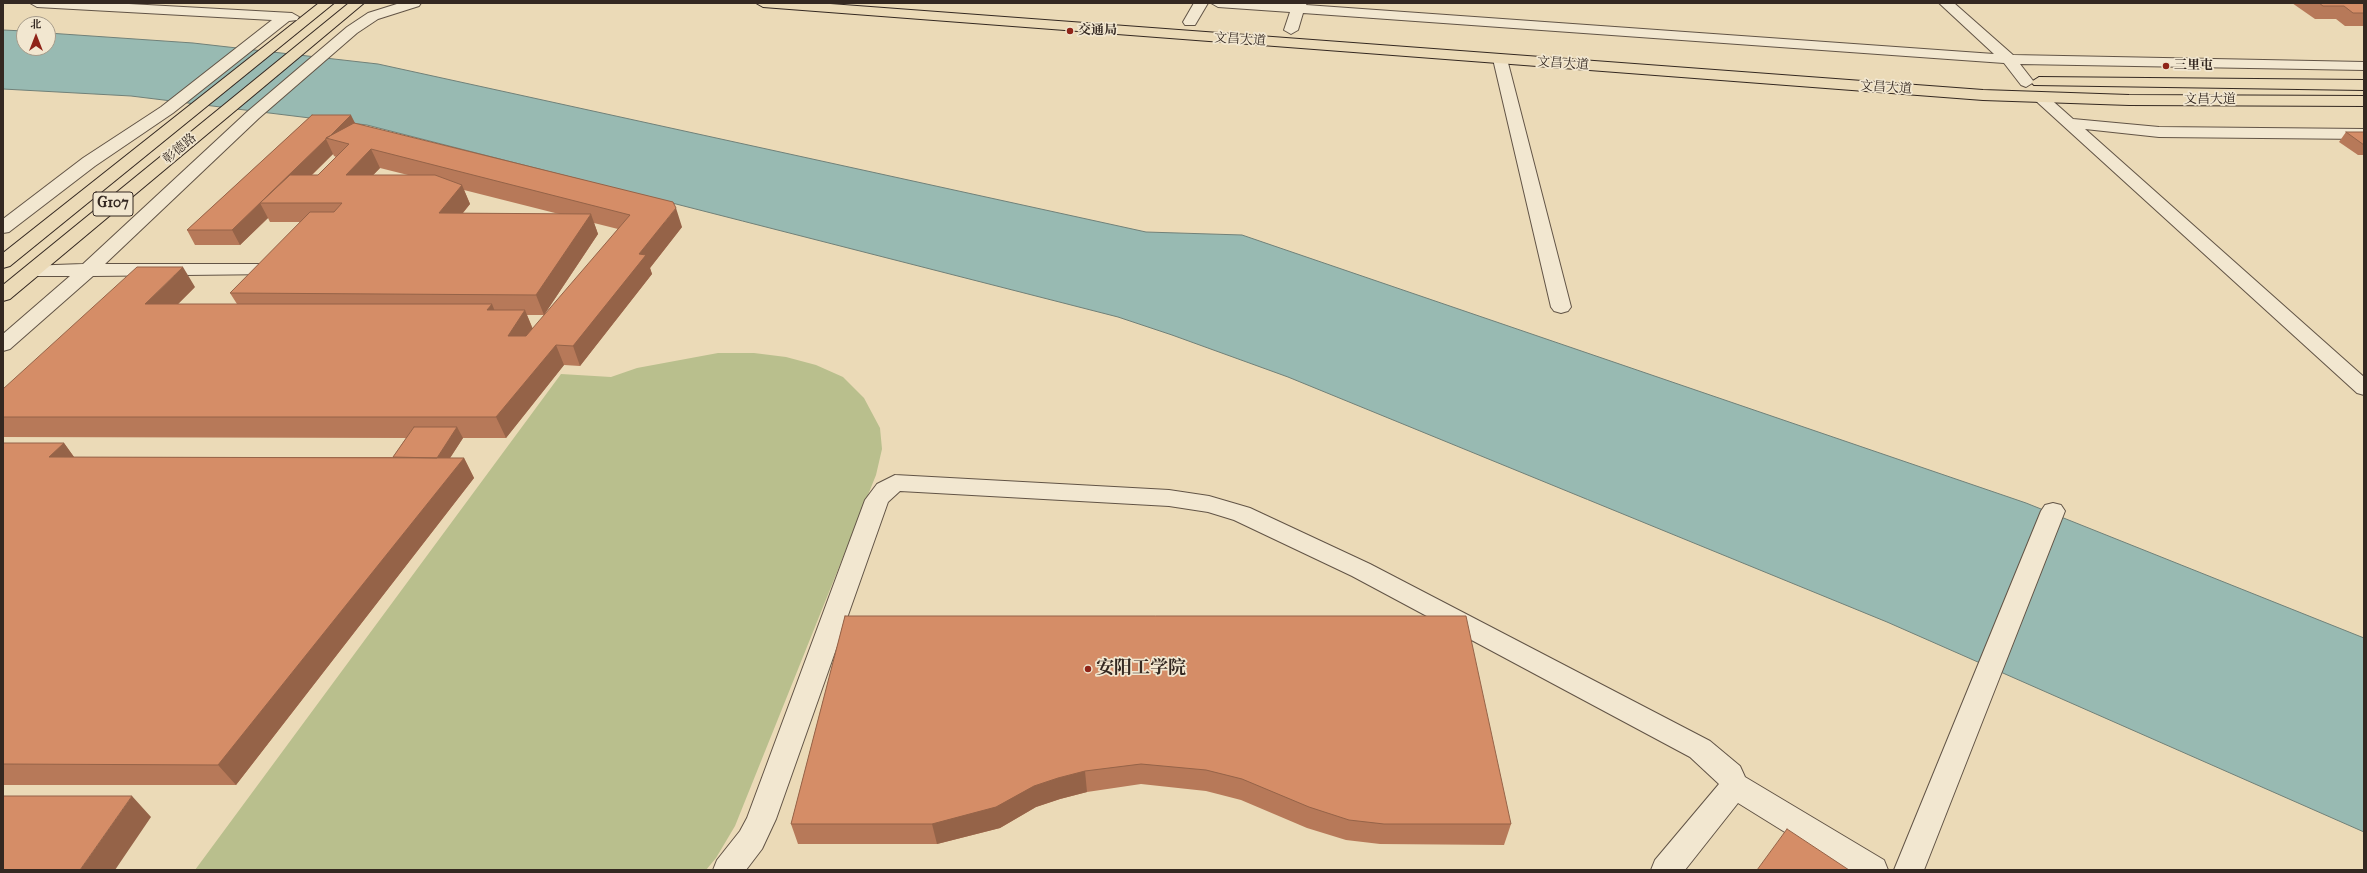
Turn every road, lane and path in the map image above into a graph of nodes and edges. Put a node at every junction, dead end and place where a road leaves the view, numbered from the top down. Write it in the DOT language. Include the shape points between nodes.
graph roads {
  1 [pos="37,3"];
  2 [pos="326,3"];
  3 [pos="357,3"];
  4 [pos="414,3"];
  5 [pos="763,3"];
  6 [pos="936,3"];
  7 [pos="1201,3"];
  8 [pos="1218,3"];
  9 [pos="1946,3"];
  10 [pos="1299,6"];
  11 [pos="285,17"];
  12 [pos="307,18"];
  13 [pos="1190,22"];
  14 [pos="1291,30"];
  15 [pos="2008,58"];
  16 [pos="1500,60"];
  17 [pos="1774,65"];
  18 [pos="2364,66"];
  19 [pos="2010,81"];
  20 [pos="2026,82"];
  21 [pos="2364,85"];
  22 [pos="2041,98"];
  23 [pos="2364,101"];
  24 [pos="2070,124"];
  25 [pos="2364,134"];
  26 [pos="3,228"];
  27 [pos="3,262"];
  28 [pos="34,270"];
  29 [pos="88,270"];
  30 [pos="270,270"];
  31 [pos="3,295"];
  32 [pos="1561,307"];
  33 [pos="3,345"];
  34 [pos="2364,388"];
  35 [pos="2051,516"];
  36 [pos="1735,786"];
  37 [pos="728,870"];
  38 [pos="1666,870"];
  39 [pos="1873,870"];
  40 [pos="1909,870"];
  1 -- 11 [label="street"];
  2 -- 12 [label="main road, 彰德路 / G107"];
  3 -- 28 [label="main road, 彰德路 / G107"];
  4 -- 29 [label="street" via="373,16 349,33 253,115"];
  5 -- 16 [label="main road, 文昌大道"];
  6 -- 13 [label="main road, 文昌大道"];
  7 -- 13 [label="street"];
  8 -- 10 [label="street"];
  9 -- 15 [label="street"];
  10 -- 14 [label="street"];
  10 -- 15 [label="street"];
  11 -- 12 [label="street"];
  11 -- 26 [label="street" via="167,110 89,162"];
  12 -- 27 [label="main road, 彰德路 / G107"];
  13 -- 14 [label="main road, 文昌大道"];
  14 -- 17 [label="main road, 文昌大道"];
  15 -- 18 [label="street"];
  15 -- 20 [label="street"];
  16 -- 22 [label="main road, 文昌大道"];
  16 -- 32 [label="street"];
  19 -- 20 [label="main road, 文昌大道"];
  20 -- 21 [label="main road, 文昌大道"];
  22 -- 23 [label="main road, 文昌大道"];
  22 -- 24 [label="street"];
  24 -- 25 [label="street" via="2159,132"];
  24 -- 34 [label="street"];
  28 -- 29 [label="street"];
  28 -- 31 [label="main road, 彰德路 / G107"];
  29 -- 30 [label="street"];
  29 -- 33 [label="street"];
  35 -- 40 [label="street"];
  36 -- 37 [label="street" via="1730,775 1700,749 1361,570 1242,514 1209,504 1169,498 895,483 877,500 752,840"];
  36 -- 38 [label="street"];
  36 -- 39 [label="street"];
}
